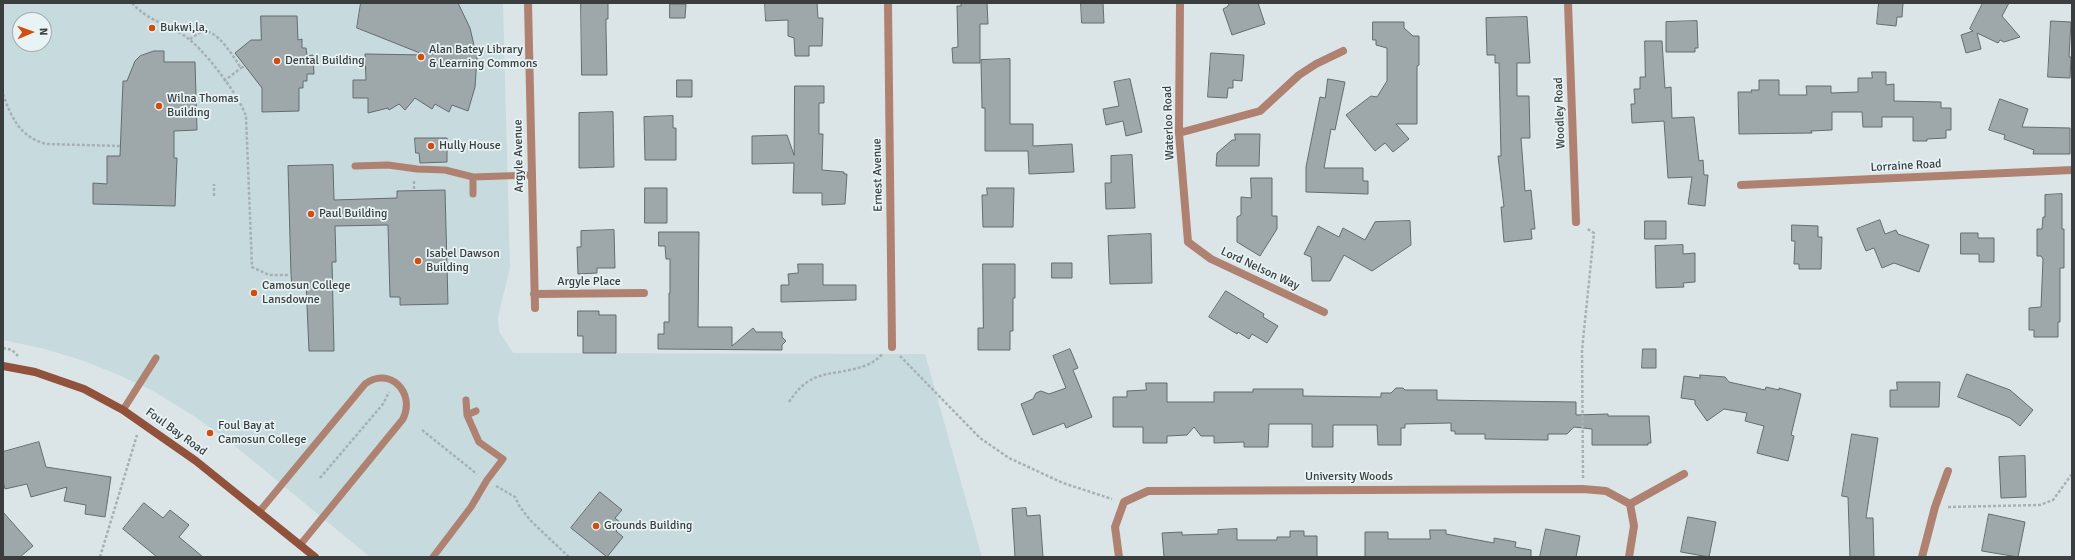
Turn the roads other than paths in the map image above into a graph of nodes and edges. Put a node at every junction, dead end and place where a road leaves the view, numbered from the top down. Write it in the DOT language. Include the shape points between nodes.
graph roads {
  1 [pos="528,3"];
  2 [pos="888,3"];
  3 [pos="1180,3"];
  4 [pos="1568,3"];
  5 [pos="1343,51"];
  6 [pos="1180,133"];
  7 [pos="355,166"];
  8 [pos="2072,170"];
  9 [pos="532,175"];
  10 [pos="473,177"];
  11 [pos="1741,185"];
  12 [pos="473,194"];
  13 [pos="1576,222"];
  14 [pos="1188,242"];
  15 [pos="644,293"];
  16 [pos="534,294"];
  17 [pos="535,308"];
  18 [pos="1324,312"];
  19 [pos="892,347"];
  20 [pos="156,358"];
  21 [pos="3,366"];
  22 [pos="466,400"];
  23 [pos="123,410"];
  24 [pos="476,411"];
  25 [pos="467,415"];
  26 [pos="1948,471"];
  27 [pos="1684,474"];
  28 [pos="1630,504"];
  29 [pos="259,512"];
  30 [pos="300,545"];
  31 [pos="315,557"];
  32 [pos="433,557"];
  33 [pos="1119,557"];
  34 [pos="1629,557"];
  35 [pos="1922,557"];
  1 -- 9 [label="street, Argyle Avenue"];
  2 -- 19 [label="street, Ernest Avenue"];
  3 -- 6 [label="street, Waterloo Road"];
  4 -- 13 [label="street, Woodley Road"];
  5 -- 6 [label="street" via="1299,75 1260,111"];
  6 -- 14 [label="street, Waterloo Road"];
  7 -- 10 [label="lane" via="388,165 445,170"];
  8 -- 11 [label="street, Lorraine Road"];
  9 -- 10 [label="lane"];
  9 -- 16 [label="street, Argyle Avenue"];
  10 -- 12 [label="lane"];
  14 -- 18 [label="street, Lord Nelson Way" via="1211,259"];
  15 -- 16 [label="street, Argyle Place"];
  16 -- 17 [label="street, Argyle Avenue"];
  20 -- 23 [label="lane"];
  21 -- 23 [label="main road, Foul Bay Road" via="35,372 84,389"];
  22 -- 25 [label="lane"];
  23 -- 29 [label="main road, Foul Bay Road" via="196,461"];
  24 -- 25 [label="lane"];
  25 -- 32 [label="lane" via="479,442 504,459"];
  26 -- 35 [label="street" via="1935,507"];
  27 -- 28 [label="street"];
  28 -- 33 [label="street, University Woods" via="1606,491 1583,488 1148,491 1124,502 1116,527"];
  28 -- 34 [label="street" via="1634,526"];
  29 -- 30 [label="main road, Foul Bay Road"];
  29 -- 30 [label="lane" via="372,378 385,378 403,389 407,402 402,419"];
  30 -- 31 [label="main road, Foul Bay Road"];
}
